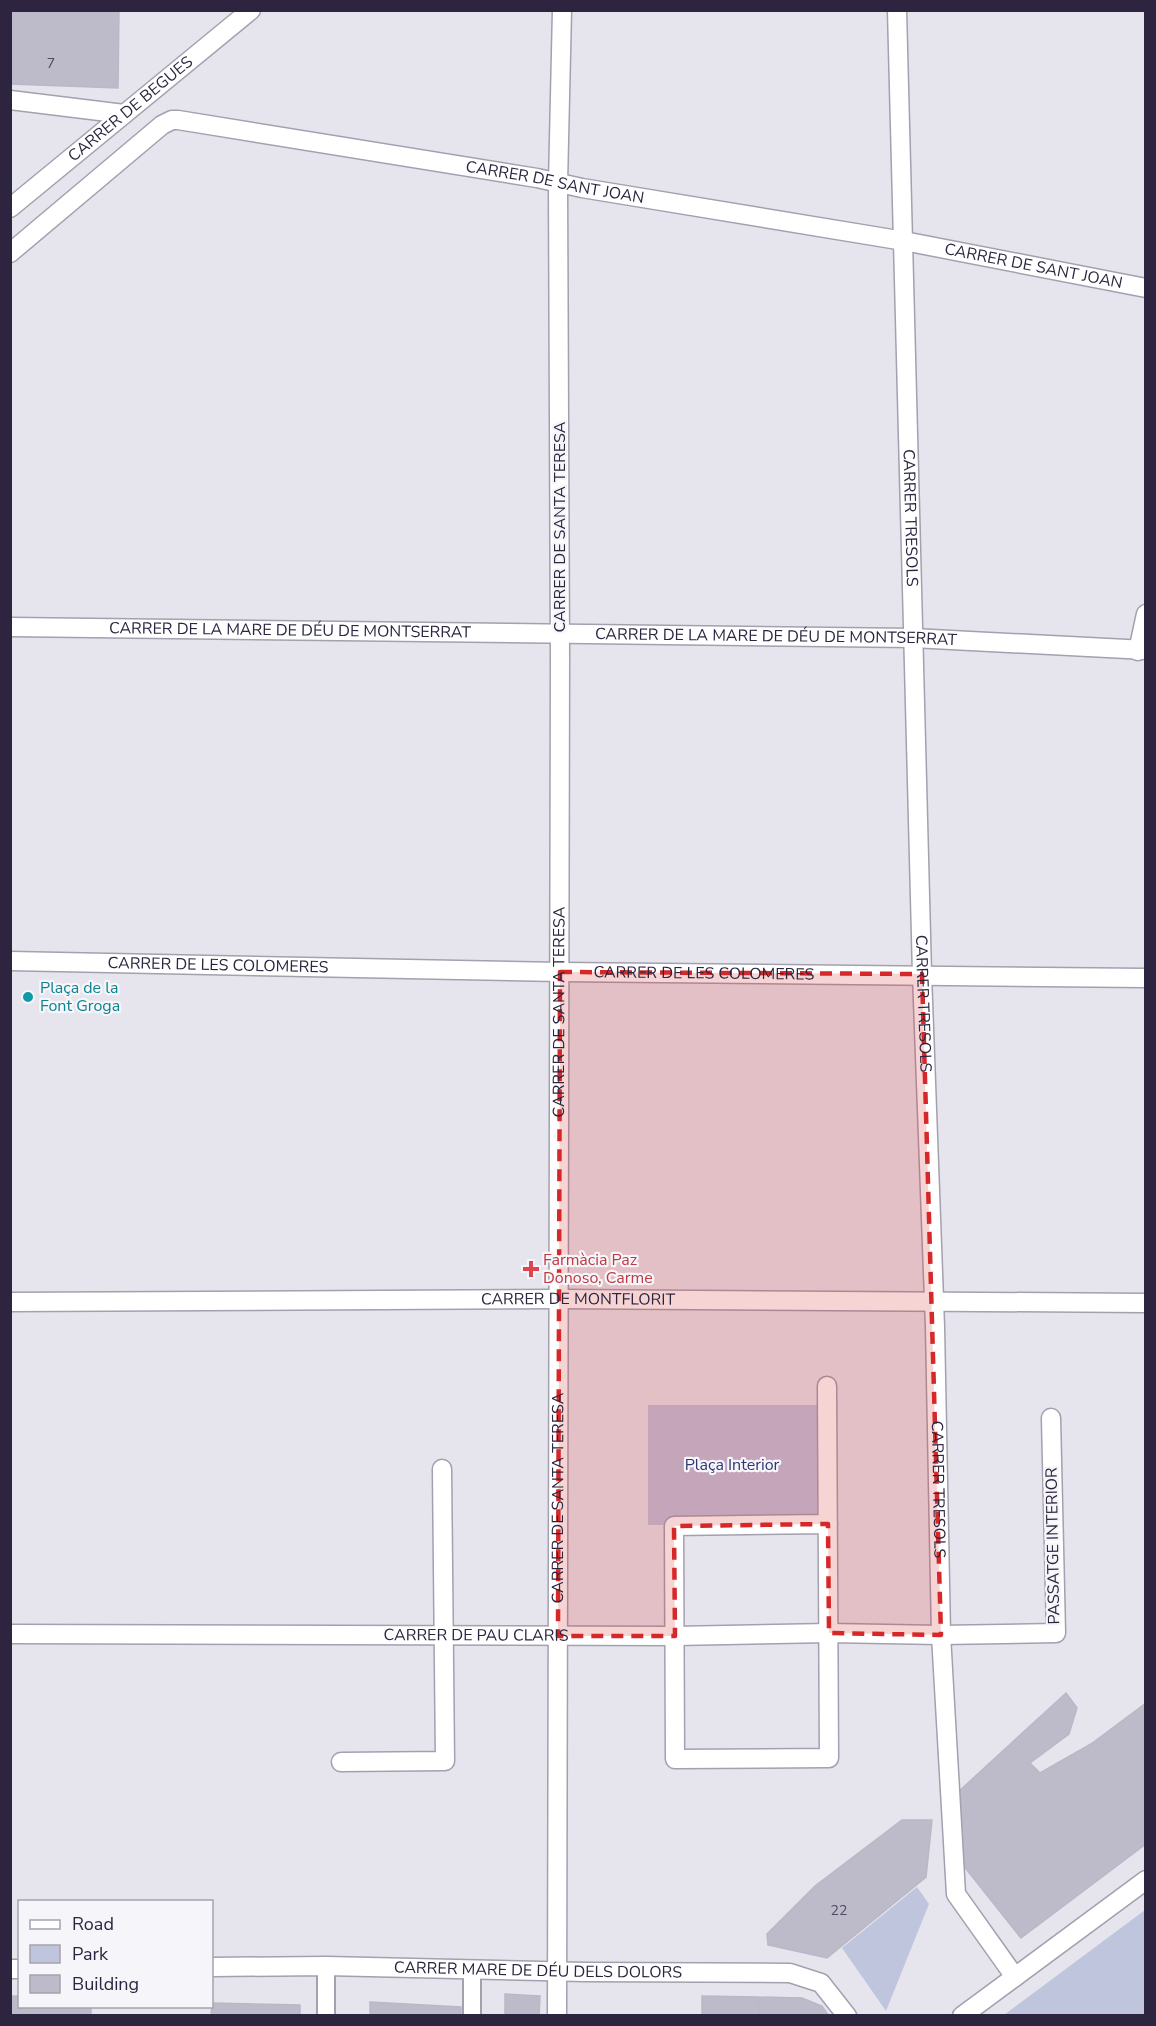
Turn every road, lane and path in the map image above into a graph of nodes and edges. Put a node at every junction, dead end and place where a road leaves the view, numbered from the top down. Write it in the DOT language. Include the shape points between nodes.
graph roads {
  1 [pos="251,10"];
  2 [pos="562,10"];
  3 [pos="897,10"];
  4 [pos="10,100"];
  5 [pos="124,114"];
  6 [pos="558,183"];
  7 [pos="10,208"];
  8 [pos="904,241"];
  9 [pos="10,253"];
  10 [pos="1146,288"];
  11 [pos="1146,614"];
  12 [pos="10,627"];
  13 [pos="560,633"];
  14 [pos="913,638"];
  15 [pos="1142,650"];
  16 [pos="10,961"];
  17 [pos="560,972"];
  18 [pos="922,974"];
  19 [pos="1146,978"];
  20 [pos="559,1299"];
  21 [pos="10,1302"];
  22 [pos="934,1303"];
  23 [pos="1146,1303"];
  24 [pos="827,1386"];
  25 [pos="1051,1418"];
  26 [pos="442,1469"];
  27 [pos="828,1524"];
  28 [pos="828,1633"];
  29 [pos="10,1634"];
  30 [pos="941,1635"];
  31 [pos="443,1636"];
  32 [pos="558,1636"];
  33 [pos="675,1636"];
  34 [pos="341,1762"];
  35 [pos="1146,1880"];
  36 [pos="326,1966"];
  37 [pos="213,1967"];
  38 [pos="472,1970"];
  39 [pos="557,1972"];
  40 [pos="1015,1977"];
  41 [pos="326,2016"];
  42 [pos="472,2016"];
  43 [pos="557,2016"];
  44 [pos="847,2016"];
  45 [pos="962,2016"];
  1 -- 5 [label="street, CARRER DE BEGUES"];
  2 -- 6 [label="street, CARRER DE SANTA TERESA"];
  3 -- 8 [label="street, CARRER TRESOLS"];
  4 -- 5 [label="street"];
  5 -- 7 [label="street, CARRER DE BEGUES"];
  6 -- 8 [label="street, CARRER DE SANT JOAN"];
  6 -- 9 [label="street, CARRER DE SANT JOAN" via="172,120"];
  6 -- 13 [label="street, CARRER DE SANTA TERESA"];
  8 -- 10 [label="street, CARRER DE SANT JOAN"];
  8 -- 14 [label="street, CARRER TRESOLS"];
  11 -- 15 [label="street"];
  12 -- 13 [label="street, CARRER DE LA MARE DE DÉU DE MONTSERRAT"];
  13 -- 14 [label="street, CARRER DE LA MARE DE DÉU DE MONTSERRAT"];
  13 -- 17 [label="street, CARRER DE SANTA TERESA"];
  14 -- 15 [label="street, CARRER DE LA MARE DE DÉU DE MONTSERRAT"];
  14 -- 18 [label="street, CARRER TRESOLS"];
  16 -- 17 [label="street, CARRER DE LES COLOMERES"];
  17 -- 18 [label="street, CARRER DE LES COLOMERES"];
  17 -- 20 [label="street, CARRER DE SANTA TERESA"];
  18 -- 19 [label="street, CARRER DE LES COLOMERES"];
  18 -- 22 [label="street, CARRER TRESOLS"];
  20 -- 21 [label="street, CARRER DE MONTFLORIT"];
  20 -- 22 [label="street, CARRER DE MONTFLORIT"];
  20 -- 32 [label="street, CARRER DE SANTA TERESA"];
  22 -- 23 [label="street, CARRER DE MONTFLORIT"];
  22 -- 30 [label="street, CARRER TRESOLS"];
  24 -- 27 [label="street"];
  25 -- 30 [label="street, PASSATGE INTERIOR" via="1056,1633"];
  26 -- 31 [label="street"];
  27 -- 28 [label="street"];
  27 -- 33 [label="street" via="674,1526"];
  28 -- 30 [label="street, CARRER DE PAU CLARIS"];
  28 -- 33 [label="street, CARRER DE PAU CLARIS"];
  28 -- 33 [label="street" via="829,1758 675,1760"];
  29 -- 31 [label="street, CARRER DE PAU CLARIS"];
  30 -- 40 [label="street, CARRER TRESOLS" via="956,1894"];
  31 -- 32 [label="street, CARRER DE PAU CLARIS"];
  31 -- 34 [label="street" via="445,1761"];
  32 -- 33 [label="street, CARRER DE PAU CLARIS"];
  32 -- 39 [label="street, CARRER DE SANTA TERESA"];
  35 -- 40 [label="street"];
  36 -- 37 [label="street, CARRER MARE DE DÉU DELS DOLORS"];
  36 -- 38 [label="street, CARRER MARE DE DÉU DELS DOLORS"];
  36 -- 41 [label="lane"];
  38 -- 39 [label="street, CARRER MARE DE DÉU DELS DOLORS"];
  38 -- 42 [label="lane"];
  39 -- 43 [label="street, CARRER DE SANTA TERESA"];
  39 -- 44 [label="street, CARRER MARE DE DÉU DELS DOLORS" via="790,1973 821,1983"];
  40 -- 45 [label="street"];
}
